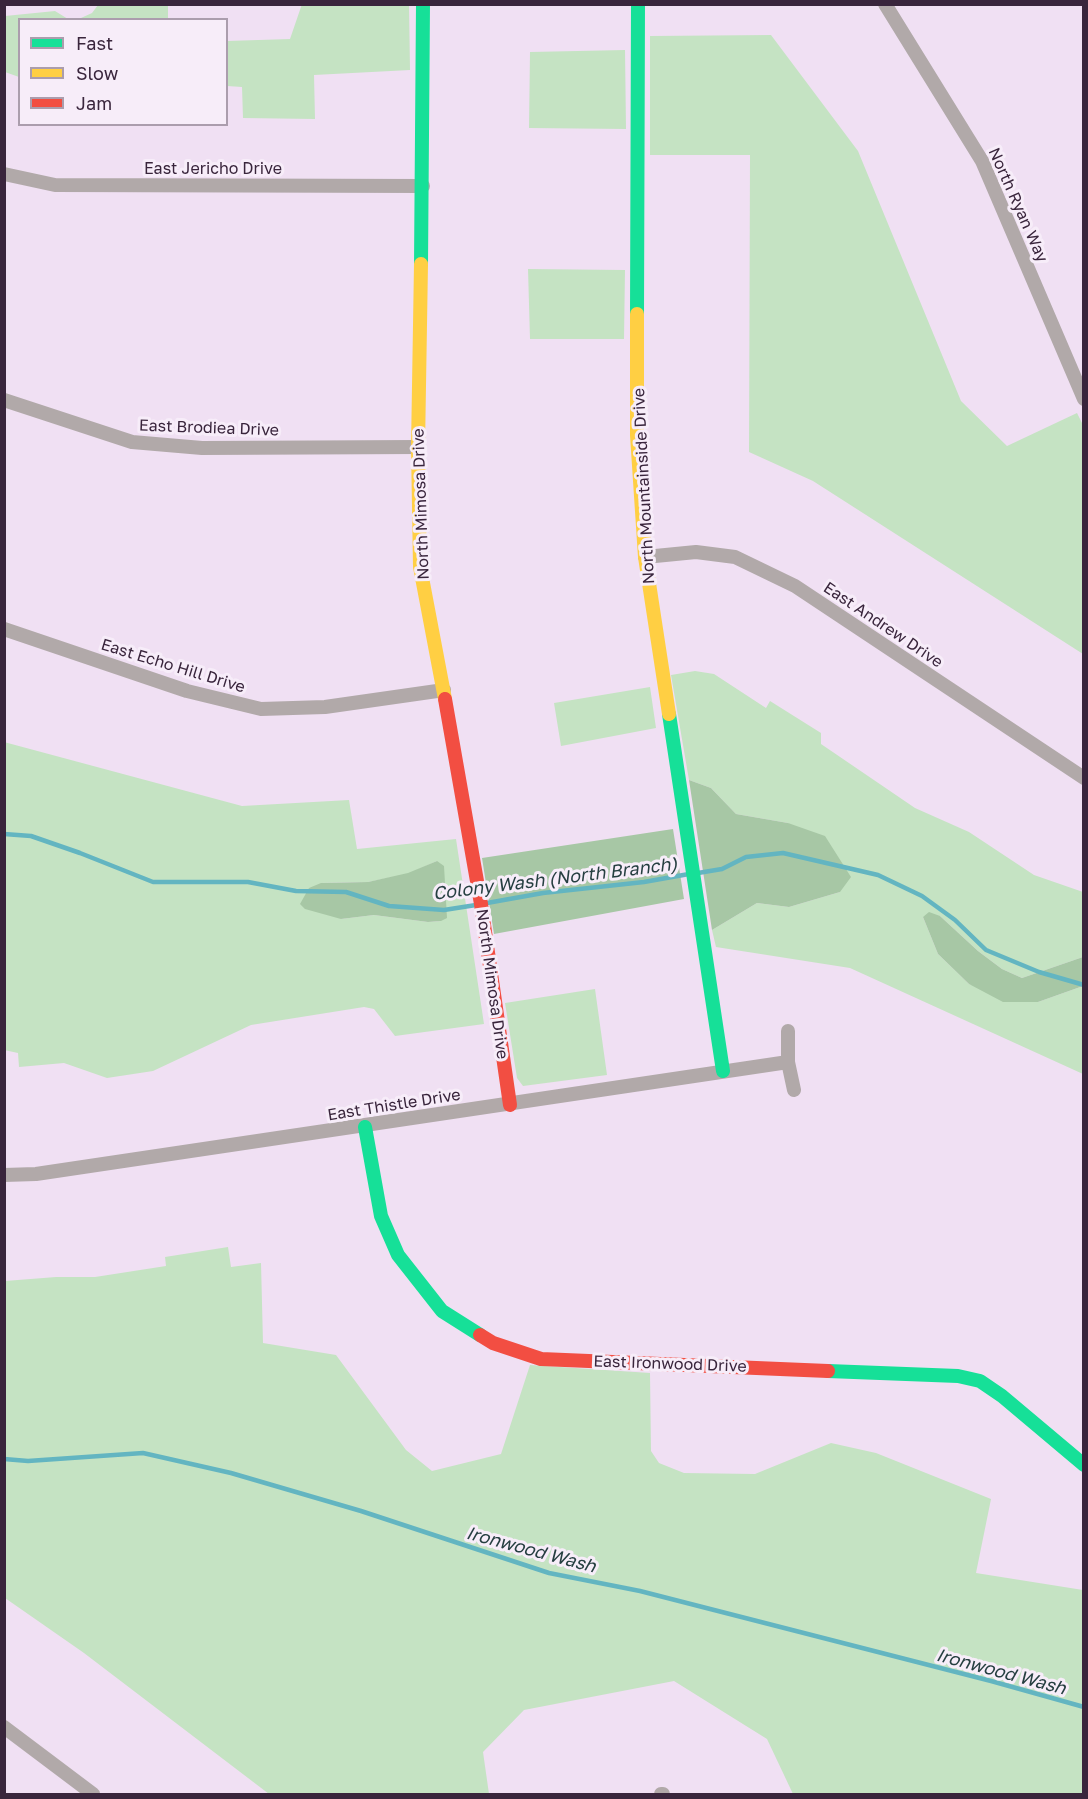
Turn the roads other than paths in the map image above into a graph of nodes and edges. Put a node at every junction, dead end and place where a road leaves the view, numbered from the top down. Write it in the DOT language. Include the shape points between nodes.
graph roads {
  1 [pos="423,4"];
  2 [pos="638,4"];
  3 [pos="885,4"];
  4 [pos="4,174"];
  5 [pos="423,186"];
  6 [pos="1083,399"];
  7 [pos="4,400"];
  8 [pos="418,447"];
  9 [pos="645,557"];
  10 [pos="4,629"];
  11 [pos="444,690"];
  12 [pos="1083,778"];
  13 [pos="788,1031"];
  14 [pos="788,1062"];
  15 [pos="723,1071"];
  16 [pos="794,1090"];
  17 [pos="510,1105"];
  18 [pos="365,1127"];
  19 [pos="4,1175"];
  20 [pos="1083,1465"];
  21 [pos="4,1727"];
  22 [pos="93,1794"];
  1 -- 5 [label="street, North Mimosa Drive"];
  2 -- 9 [label="street, North Mountainside Drive" via="637,435"];
  3 -- 6 [label="street, North Ryan Way" via="982,161"];
  4 -- 5 [label="street, East Jericho Drive" via="55,185"];
  5 -- 8 [label="street, North Mimosa Drive"];
  7 -- 8 [label="street, East Brodiea Drive" via="132,442 202,448"];
  8 -- 11 [label="street, North Mimosa Drive" via="420,567"];
  9 -- 12 [label="street, East Andrew Drive" via="696,552 735,558 795,586"];
  9 -- 15 [label="street, North Mountainside Drive"];
  10 -- 11 [label="street, East Echo Hill Drive" via="187,691 261,709 325,707"];
  11 -- 17 [label="street, North Mimosa Drive"];
  13 -- 14 [label="street"];
  14 -- 15 [label="street, East Thistle Drive"];
  14 -- 16 [label="street"];
  15 -- 17 [label="street, East Thistle Drive"];
  17 -- 18 [label="street, East Thistle Drive"];
  18 -- 19 [label="street, East Thistle Drive" via="36,1174"];
  18 -- 20 [label="street, East Ironwood Drive" via="381,1216 398,1256 442,1311 493,1343 541,1359 958,1376 980,1381 1002,1396"];
  21 -- 22 [label="street"];
}
